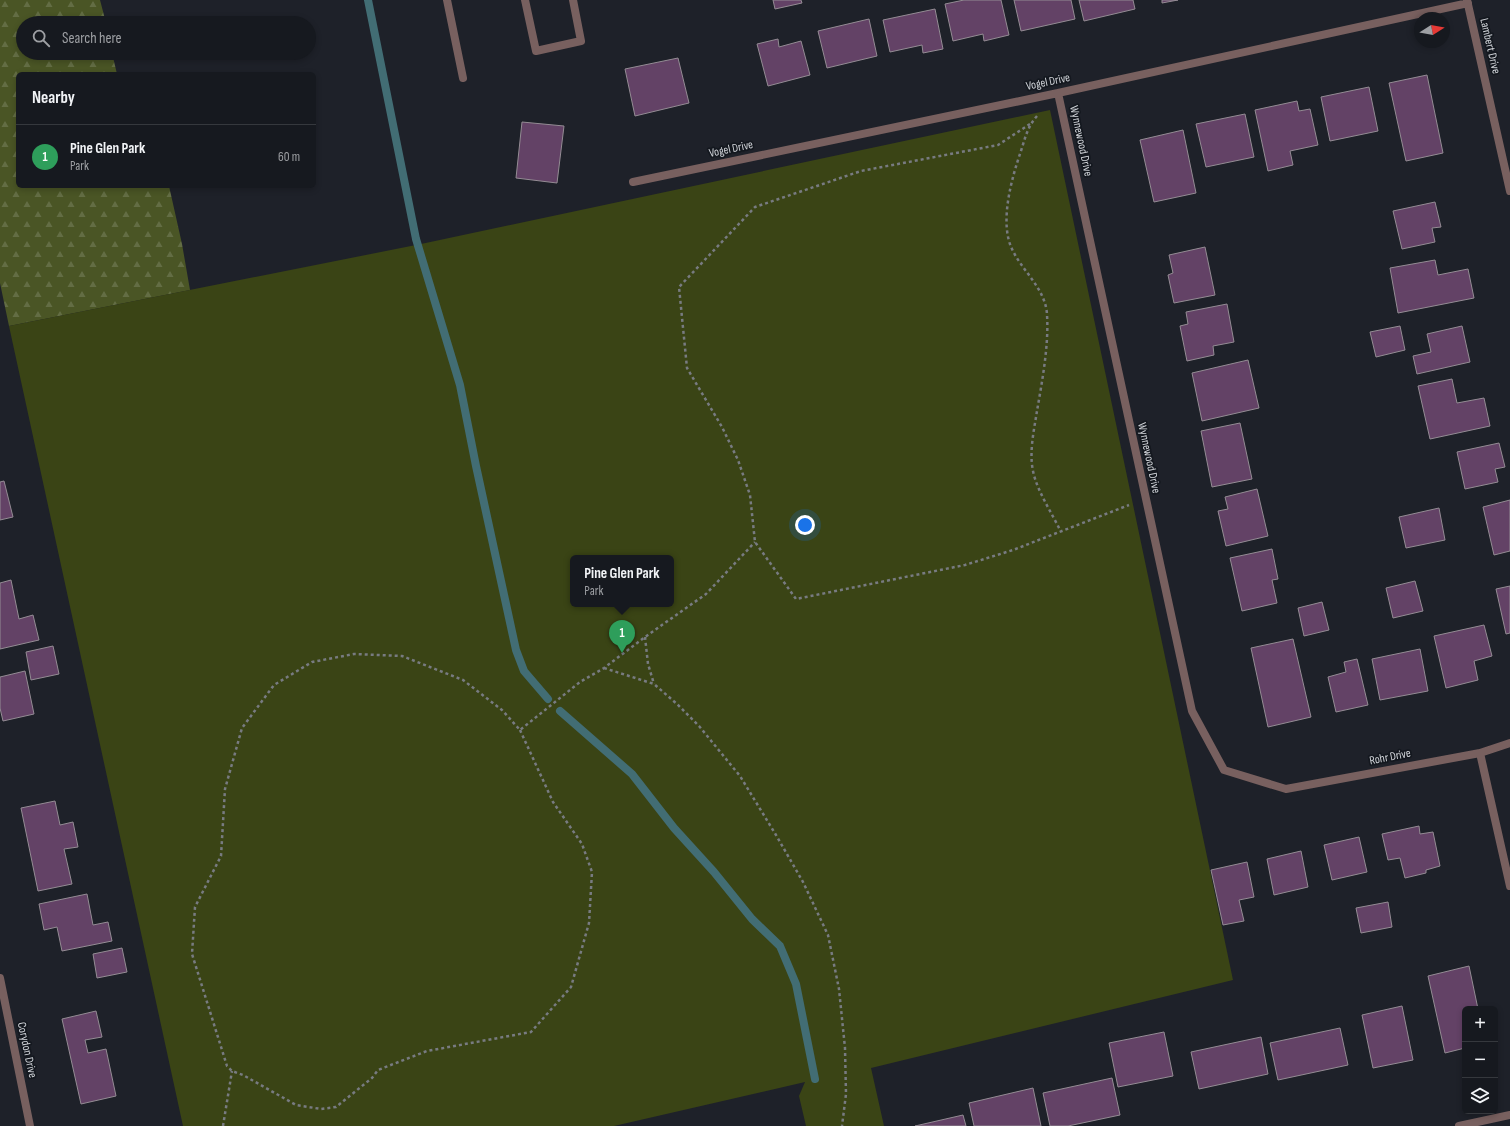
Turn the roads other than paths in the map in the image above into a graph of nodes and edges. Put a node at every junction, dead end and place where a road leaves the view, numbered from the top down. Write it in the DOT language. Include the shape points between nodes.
graph roads {
  1 [pos="449,0"];
  2 [pos="525,0"];
  3 [pos="573,0"];
  4 [pos="1467,2"];
  5 [pos="463,78"];
  6 [pos="1058,93"];
  7 [pos="634,182"];
  8 [pos="1510,191"];
  9 [pos="1510,743"];
  10 [pos="1480,753"];
  11 [pos="1274,785"];
  12 [pos="1510,886"];
  13 [pos="0,978"];
  14 [pos="1510,1115"];
  15 [pos="30,1126"];
  16 [pos="1459,1126"];
  1 -- 5 [label="street"];
  2 -- 3 [label="street" via="536,51 581,41"];
  4 -- 6 [label="street, Vogel Drive"];
  4 -- 8 [label="street, Lambert Drive"];
  6 -- 7 [label="street, Vogel Drive"];
  6 -- 11 [label="street, Wynnewood Drive" via="1192,711 1224,770"];
  9 -- 10 [label="street, Rohr Drive"];
  10 -- 11 [label="street, Rohr Drive" via="1286,789"];
  10 -- 12 [label="street"];
  13 -- 15 [label="street, Corydon Drive"];
  14 -- 16 [label="street"];
}
